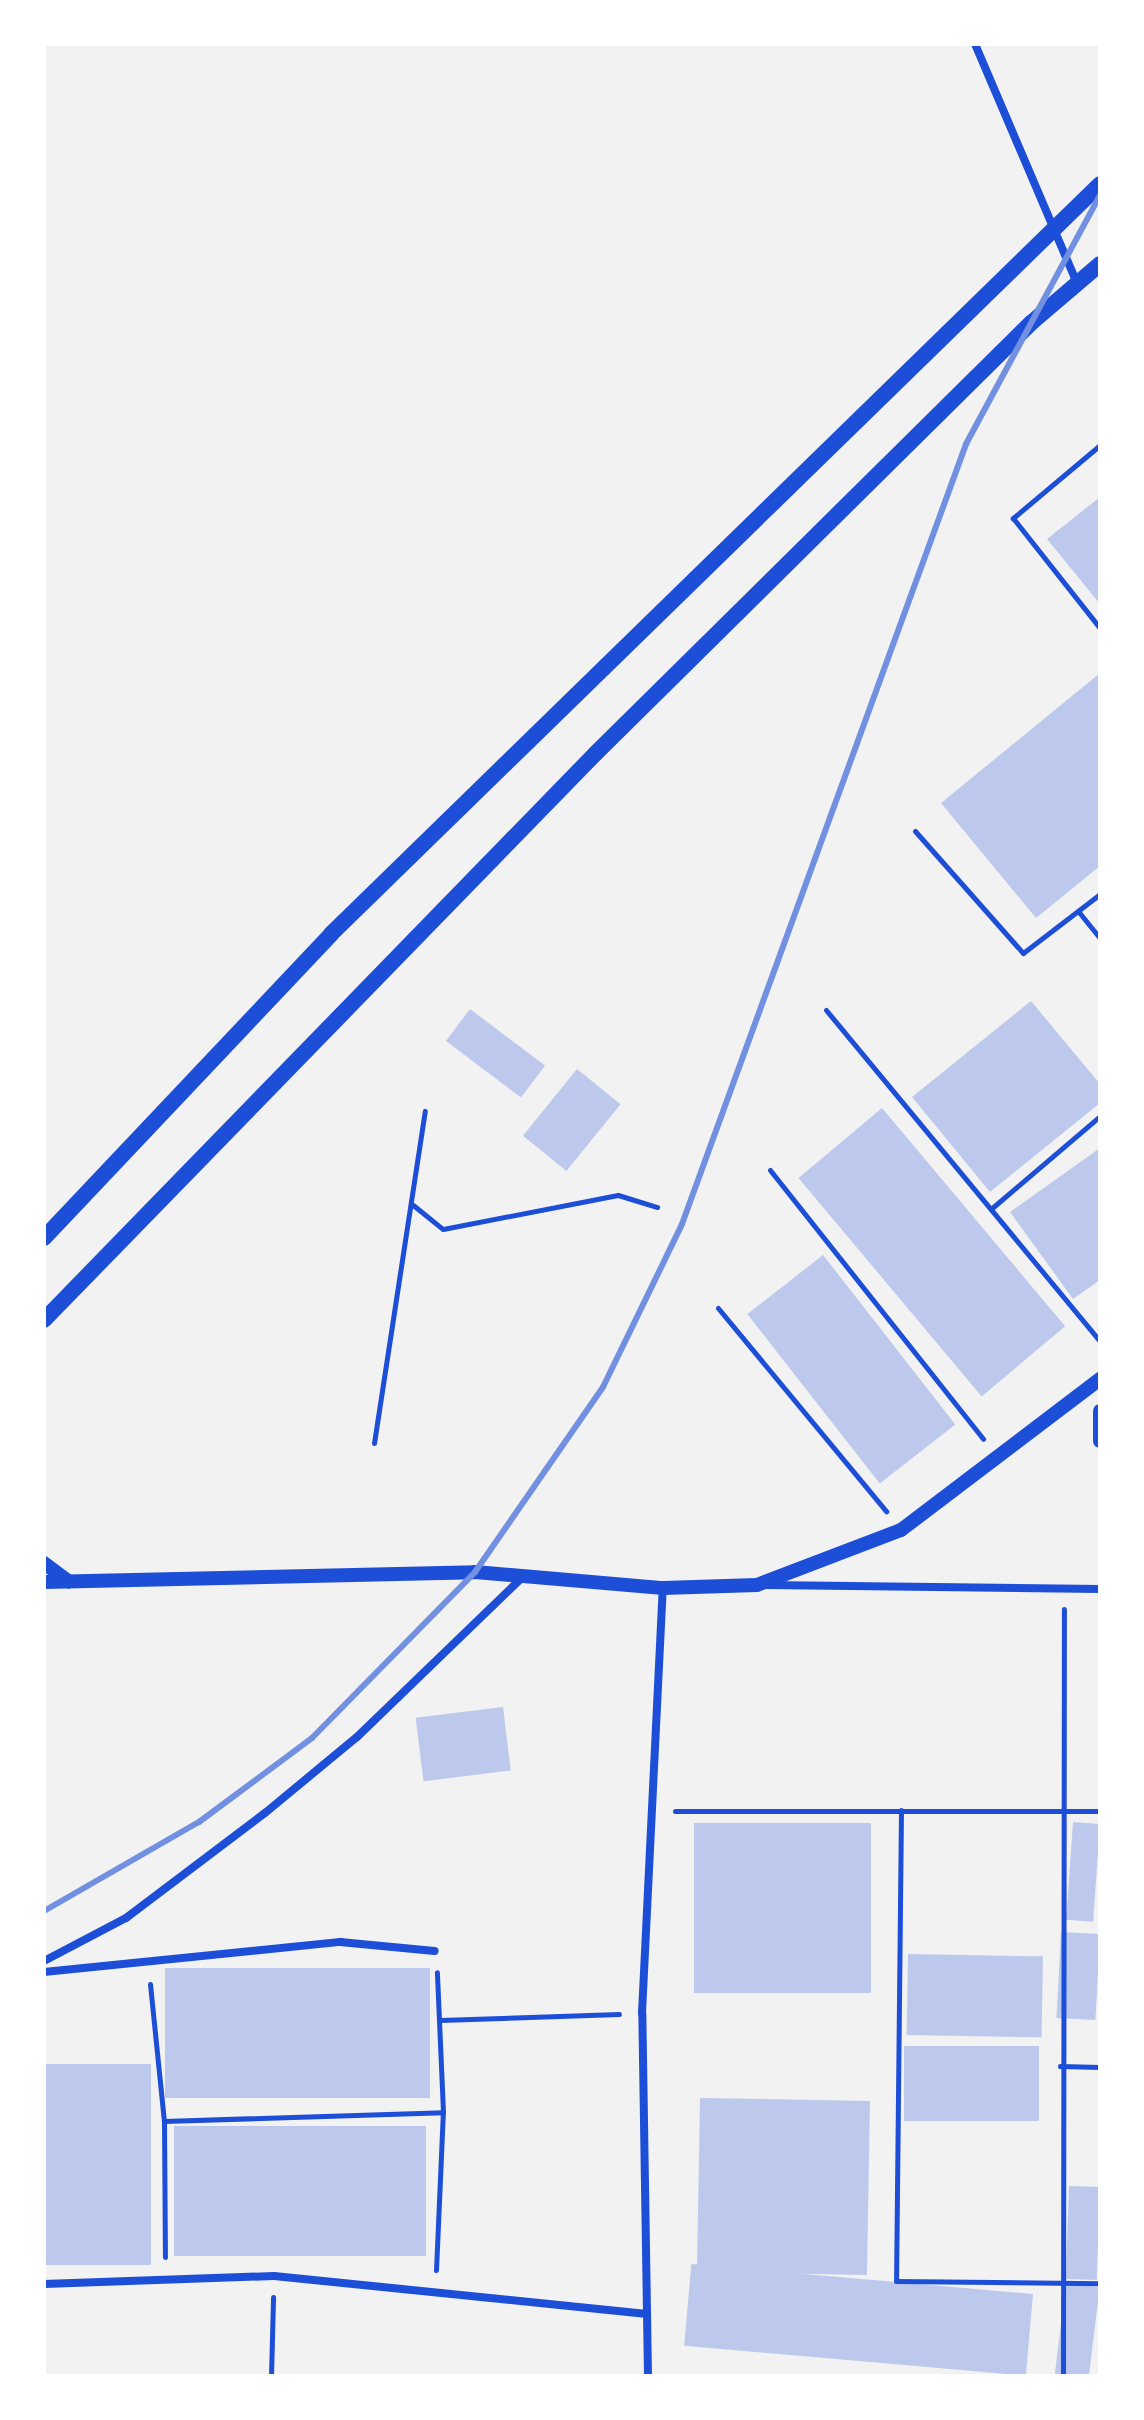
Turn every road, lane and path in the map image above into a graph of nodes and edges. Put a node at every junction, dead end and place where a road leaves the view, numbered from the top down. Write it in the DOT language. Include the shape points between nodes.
graph roads {
  1 [pos="975,44"];
  2 [pos="1100,184"];
  3 [pos="1054,228"];
  4 [pos="1100,264"];
  5 [pos="1077,284"];
  6 [pos="1100,445"];
  7 [pos="1100,628"];
  8 [pos="915,831"];
  9 [pos="1100,894"];
  10 [pos="1078,911"];
  11 [pos="1100,938"];
  12 [pos="826,1010"];
  13 [pos="425,1111"];
  14 [pos="1100,1116"];
  15 [pos="770,1170"];
  16 [pos="412,1204"];
  17 [pos="657,1207"];
  18 [pos="992,1208"];
  19 [pos="44,1238"];
  20 [pos="718,1308"];
  21 [pos="44,1320"];
  22 [pos="1100,1341"];
  23 [pos="1100,1379"];
  24 [pos="1100,1411"];
  25 [pos="1100,1441"];
  26 [pos="374,1443"];
  27 [pos="997,1457"];
  28 [pos="901,1530"];
  29 [pos="44,1563"];
  30 [pos="524,1576"];
  31 [pos="44,1582"];
  32 [pos="70,1582"];
  33 [pos="757,1585"];
  34 [pos="663,1588"];
  35 [pos="1065,1589"];
  36 [pos="1100,1589"];
  37 [pos="901,1810"];
  38 [pos="650,1811"];
  39 [pos="1063,1811"];
  40 [pos="1100,1811"];
  41 [pos="435,1951"];
  42 [pos="147,1957"];
  43 [pos="44,1961"];
  44 [pos="44,1972"];
  45 [pos="642,2013"];
  46 [pos="440,2020"];
  47 [pos="1060,2066"];
  48 [pos="1100,2067"];
  49 [pos="443,2112"];
  50 [pos="164,2121"];
  51 [pos="274,2276"];
  52 [pos="165,2282"];
  53 [pos="1066,2283"];
  54 [pos="1100,2283"];
  55 [pos="44,2284"];
  56 [pos="435,2295"];
  57 [pos="647,2314"];
  58 [pos="271,2376"];
  59 [pos="648,2376"];
  60 [pos="1063,2376"];
  1 -- 3 [label="street"];
  2 -- 3 [label="main road"];
  3 -- 5 [label="street"];
  3 -- 19 [label="main road" via="331,934"];
  4 -- 5 [label="main road"];
  5 -- 21 [label="main road" via="574,775"];
  6 -- 7 [label="path" via="1013,518"];
  8 -- 10 [label="path" via="1014,949 1034,950"];
  9 -- 10 [label="path"];
  10 -- 11 [label="path"];
  12 -- 18 [label="path"];
  13 -- 16 [label="path"];
  14 -- 18 [label="path"];
  15 -- 27 [label="path"];
  16 -- 17 [label="path" via="443,1229 618,1195"];
  16 -- 26 [label="path"];
  18 -- 22 [label="path"];
  20 -- 28 [label="path"];
  23 -- 27 [label="street"];
  24 -- 25 [label="street"];
  27 -- 28 [label="street"];
  28 -- 33 [label="street"];
  29 -- 32 [label="street"];
  30 -- 32 [label="street"];
  30 -- 34 [label="street"];
  30 -- 43 [label="street" via="357,1737 265,1813 126,1918"];
  31 -- 32 [label="street"];
  33 -- 34 [label="street"];
  33 -- 35 [label="street"];
  34 -- 38 [label="street"];
  35 -- 36 [label="street"];
  35 -- 39 [label="path"];
  37 -- 38 [label="path"];
  37 -- 39 [label="path"];
  37 -- 53 [label="path" via="896,2281"];
  38 -- 45 [label="street"];
  39 -- 40 [label="path"];
  39 -- 47 [label="path"];
  41 -- 42 [label="street" via="340,1942"];
  41 -- 46 [label="path"];
  42 -- 44 [label="street"];
  42 -- 50 [label="path"];
  45 -- 46 [label="path"];
  45 -- 57 [label="street"];
  46 -- 49 [label="path"];
  47 -- 48 [label="path"];
  47 -- 53 [label="path"];
  49 -- 50 [label="path"];
  49 -- 56 [label="path"];
  50 -- 52 [label="path"];
  51 -- 52 [label="street"];
  51 -- 56 [label="street"];
  51 -- 58 [label="path"];
  52 -- 55 [label="street"];
  53 -- 54 [label="path"];
  53 -- 60 [label="path"];
  56 -- 57 [label="street"];
  57 -- 59 [label="street"];
}
